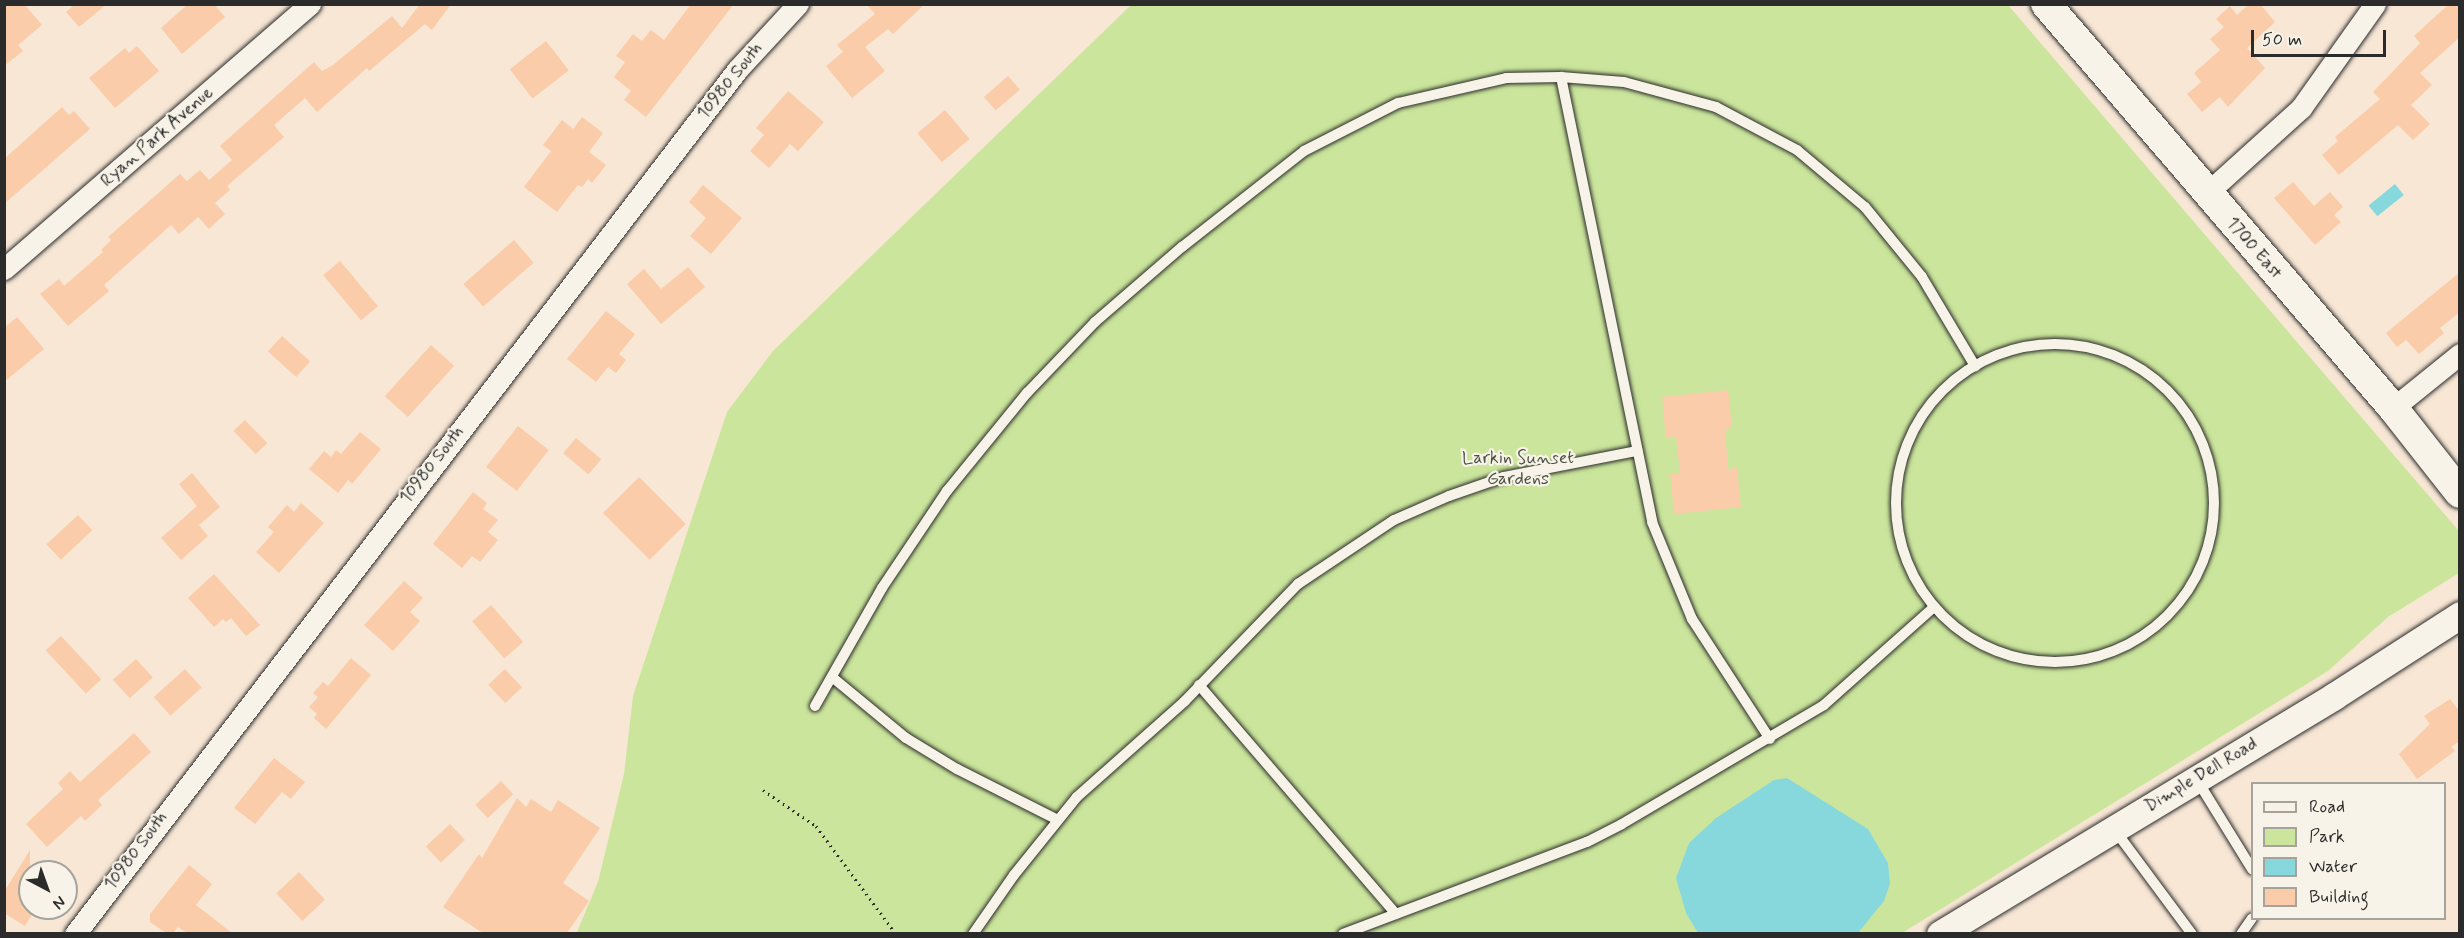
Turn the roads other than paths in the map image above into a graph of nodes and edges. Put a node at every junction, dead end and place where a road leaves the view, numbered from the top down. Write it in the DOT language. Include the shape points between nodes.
graph roads {
  1 [pos="310,4"];
  2 [pos="798,4"];
  3 [pos="2046,4"];
  4 [pos="2375,4"];
  5 [pos="1561,77"];
  6 [pos="2207,193"];
  7 [pos="4,269"];
  8 [pos="2460,354"];
  9 [pos="1975,366"];
  10 [pos="2393,408"];
  11 [pos="1636,451"];
  12 [pos="2460,493"];
  13 [pos="1934,607"];
  14 [pos="2460,615"];
  15 [pos="832,677"];
  16 [pos="1199,685"];
  17 [pos="815,706"];
  18 [pos="1770,739"];
  19 [pos="2196,778"];
  20 [pos="1058,820"];
  21 [pos="2114,829"];
  22 [pos="2251,866"];
  23 [pos="1396,914"];
  24 [pos="2251,920"];
  25 [pos="75,933"];
  26 [pos="974,933"];
  27 [pos="1342,933"];
  28 [pos="1940,933"];
  29 [pos="2192,933"];
  30 [pos="2241,933"];
  1 -- 7 [label="street, Ryan Park Avenue"];
  2 -- 25 [label="street, 10980 South" via="737,69"];
  3 -- 6 [label="main road, 1700 East"];
  4 -- 6 [label="street" via="2301,108"];
  5 -- 9 [label="lane" via="1624,82 1684,96 1716,107 1797,150 1865,207 1895,241 1922,277"];
  5 -- 11 [label="lane"];
  5 -- 15 [label="lane" via="1506,78 1431,93 1365,116 1304,151 1182,247 1095,322 1027,393 947,491 882,588"];
  6 -- 10 [label="main road, 1700 East"];
  8 -- 10 [label="street"];
  9 -- 13 [label="lane" via="1945,389 1920,419 1906,448 1898,480 1896,507 1903,547"];
  9 -- 13 [label="lane" via="2011,350 2066,344 2103,352 2136,367 2178,403 2199,436 2211,467 2214,517 2196,579 2177,605 2150,632 2111,652 2073,663 2007,655 1963,632"];
  10 -- 12 [label="main road, 1700 East"];
  11 -- 16 [label="lane" via="1504,477 1394,520 1298,584"];
  11 -- 18 [label="lane" via="1652,522 1670,571 1710,651"];
  13 -- 18 [label="lane" via="1824,705"];
  14 -- 19 [label="street, Dimple Dell Road"];
  15 -- 17 [label="lane"];
  15 -- 20 [label="lane" via="906,738 957,769"];
  16 -- 20 [label="lane" via="1077,797"];
  16 -- 23 [label="lane"];
  18 -- 23 [label="lane" via="1587,842"];
  19 -- 21 [label="street, Dimple Dell Road"];
  19 -- 22 [label="lane"];
  20 -- 26 [label="lane"];
  21 -- 28 [label="street, Dimple Dell Road"];
  21 -- 29 [label="lane"];
  23 -- 27 [label="lane"];
  24 -- 30 [label="lane"];
}
